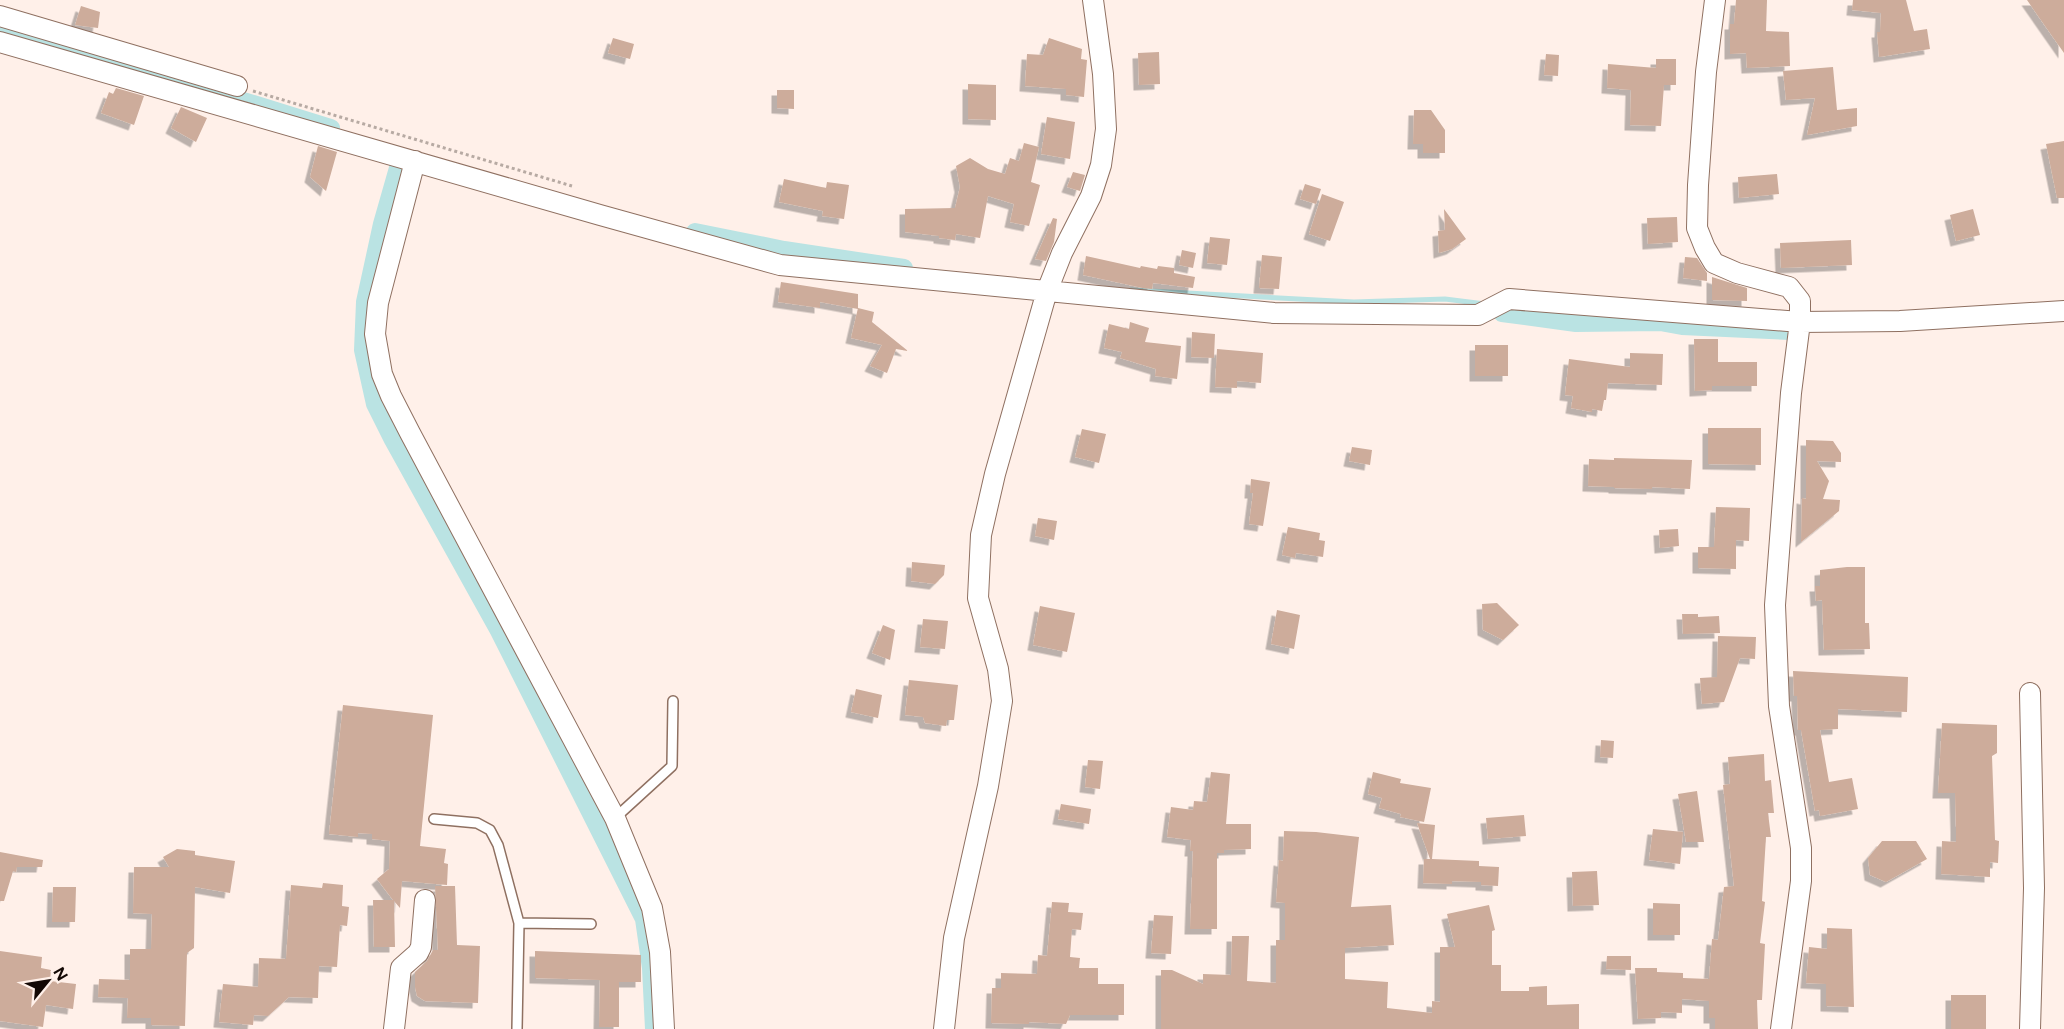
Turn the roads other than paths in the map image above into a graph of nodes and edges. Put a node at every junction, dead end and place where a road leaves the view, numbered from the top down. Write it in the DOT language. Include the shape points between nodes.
graph roads {
  1 [pos="1093,0"];
  2 [pos="1715,0"];
  3 [pos="0,16"];
  4 [pos="0,42"];
  5 [pos="237,86"];
  6 [pos="416,162"];
  7 [pos="1047,291"];
  8 [pos="2064,311"];
  9 [pos="1800,322"];
  10 [pos="2030,693"];
  11 [pos="673,701"];
  12 [pos="615,818"];
  13 [pos="434,819"];
  14 [pos="425,900"];
  15 [pos="519,923"];
  16 [pos="591,924"];
  17 [pos="394,1029"];
  18 [pos="517,1029"];
  19 [pos="664,1029"];
  20 [pos="944,1029"];
  21 [pos="1781,1029"];
  22 [pos="2030,1029"];
  1 -- 7 [label="street" via="1106,129 1101,165 1091,196"];
  2 -- 9 [label="street" via="1706,72 1697,228 1714,263 1789,287 1800,301"];
  3 -- 5 [label="street"];
  4 -- 6 [label="street"];
  6 -- 7 [label="street" via="780,265"];
  6 -- 12 [label="street" via="378,303 375,334 382,374 400,415"];
  7 -- 9 [label="street" via="1274,313 1478,315 1509,298"];
  7 -- 20 [label="street" via="981,535 978,598 998,669 1002,700 988,786 954,938"];
  8 -- 9 [label="street" via="1900,321"];
  9 -- 21 [label="street" via="1775,605 1779,706 1801,848 1801,881"];
  10 -- 22 [label="street" via="2034,888"];
  11 -- 12 [label="lane" via="672,766"];
  12 -- 19 [label="street" via="657,926"];
  13 -- 15 [label="lane" via="477,823 490,830 498,845"];
  14 -- 17 [label="street" via="421,947 400,968"];
  15 -- 16 [label="lane"];
  15 -- 18 [label="lane"];
}
